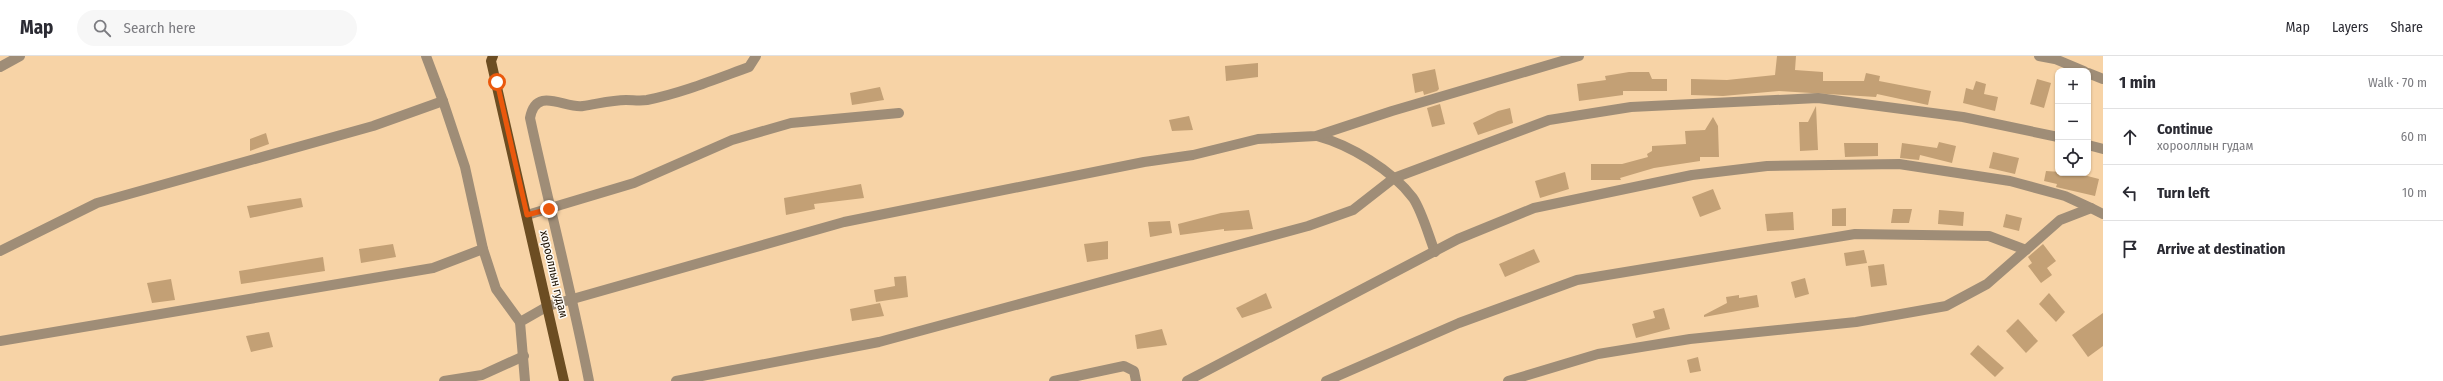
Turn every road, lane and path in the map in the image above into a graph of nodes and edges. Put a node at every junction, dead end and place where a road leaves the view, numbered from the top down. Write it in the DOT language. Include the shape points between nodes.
graph roads {
  1 [pos="20,56"];
  2 [pos="426,56"];
  3 [pos="493,56"];
  4 [pos="756,56"];
  5 [pos="1579,56"];
  6 [pos="2039,56"];
  7 [pos="0,67"];
  8 [pos="2077,68"];
  9 [pos="2091,74"];
  10 [pos="2103,79"];
  11 [pos="443,101"];
  12 [pos="899,113"];
  13 [pos="1316,136"];
  14 [pos="2055,136"];
  15 [pos="2091,146"];
  16 [pos="2103,149"];
  17 [pos="1394,178"];
  18 [pos="2090,208"];
  19 [pos="549,209"];
  20 [pos="2103,214"];
  21 [pos="527,215"];
  22 [pos="484,249"];
  23 [pos="2026,250"];
  24 [pos="0,251"];
  25 [pos="1435,252"];
  26 [pos="573,299"];
  27 [pos="548,306"];
  28 [pos="520,322"];
  29 [pos="0,340"];
  30 [pos="524,356"];
  31 [pos="444,381"];
  32 [pos="525,381"];
  33 [pos="564,381"];
  34 [pos="589,381"];
  35 [pos="676,381"];
  36 [pos="1054,381"];
  37 [pos="1136,381"];
  38 [pos="1187,381"];
  39 [pos="1326,381"];
  40 [pos="1508,381"];
  1 -- 7 [label="street"];
  2 -- 11 [label="street"];
  3 -- 21 [label="main road, хорооллын гудам" via="491,60"];
  4 -- 19 [label="street" via="749,67 677,93 645,101 625,100 580,106 549,100 538,103 531,110 530,118"];
  5 -- 13 [label="street"];
  6 -- 8 [label="street"];
  9 -- 10 [label="street"];
  11 -- 22 [label="street" via="465,167"];
  11 -- 24 [label="street" via="373,126 97,202"];
  12 -- 19 [label="street" via="791,123 732,140 634,183"];
  13 -- 17 [label="street" via="1332,141"];
  13 -- 26 [label="street" via="1258,139 1193,155 1144,162 844,222"];
  14 -- 17 [label="street" via="1963,117 1818,98 1659,104 1549,120"];
  15 -- 16 [label="street"];
  17 -- 25 [label="street" via="1413,199"];
  17 -- 35 [label="street" via="1353,210 1308,226 878,342"];
  18 -- 20 [label="street"];
  18 -- 23 [label="street" via="2060,220"];
  18 -- 25 [label="street" via="2065,196 2010,181 1899,164 1767,166 1692,175 1534,208 1458,238"];
  19 -- 21 [label="street"];
  19 -- 26 [label="street"];
  21 -- 27 [label="main road, хорооллын гудам"];
  22 -- 28 [label="street" via="496,289"];
  22 -- 29 [label="street" via="433,268"];
  23 -- 39 [label="street" via="1989,236 1855,234 1577,280 1459,323"];
  23 -- 40 [label="street" via="1986,284 1946,306 1856,322 1690,339 1598,354"];
  25 -- 38 [label="street"];
  26 -- 27 [label="street"];
  26 -- 34 [label="street"];
  27 -- 28 [label="street"];
  27 -- 33 [label="main road, хорооллын гудам"];
  28 -- 30 [label="street"];
  30 -- 31 [label="street" via="482,375"];
  30 -- 32 [label="street"];
  36 -- 37 [label="street" via="1124,366 1134,371"];
}
